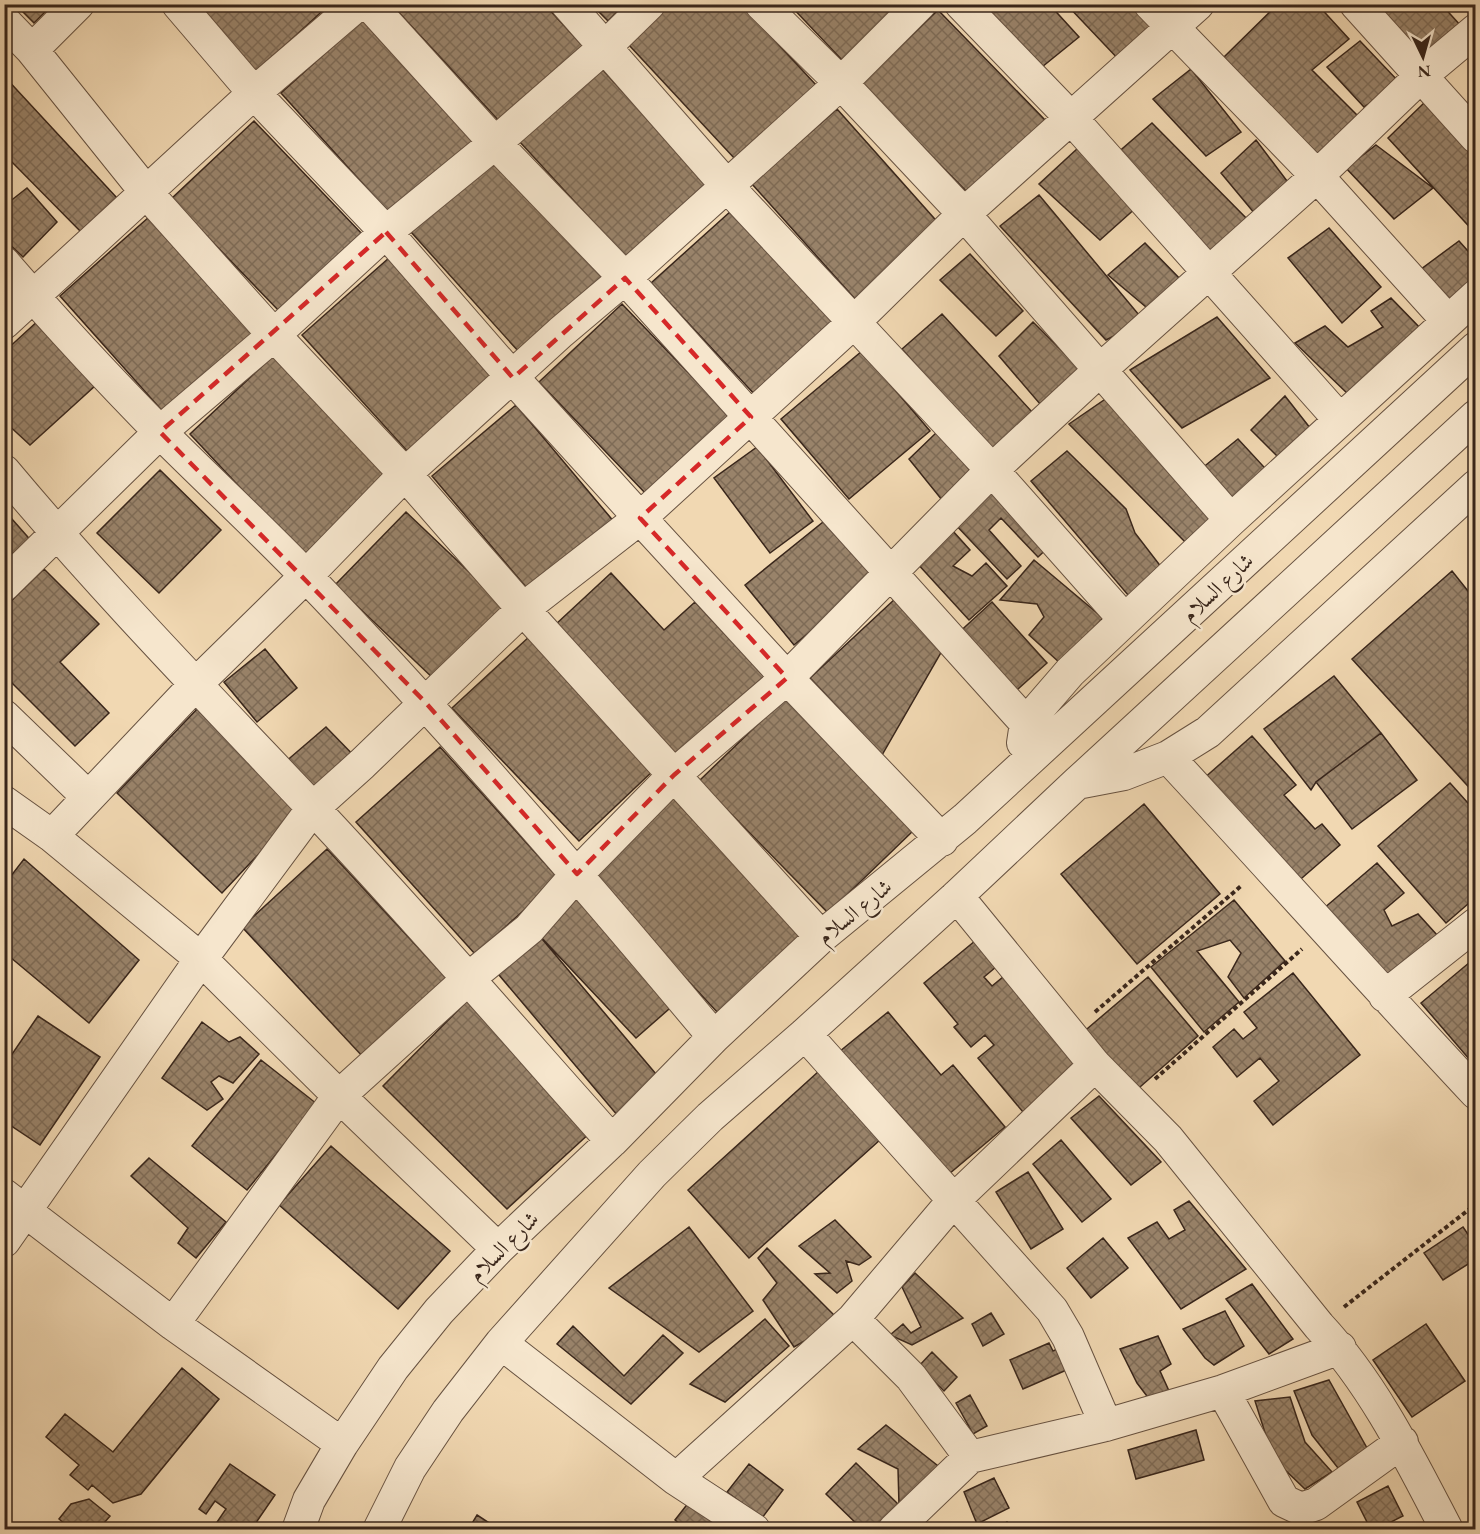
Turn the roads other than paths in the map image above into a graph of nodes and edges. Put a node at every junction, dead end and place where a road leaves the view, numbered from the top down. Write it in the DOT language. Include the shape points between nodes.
graph roads {
  1 [pos="78,4"];
  2 [pos="178,4"];
  3 [pos="358,4"];
  4 [pos="369,4"];
  5 [pos="567,4"];
  6 [pos="649,4"];
  7 [pos="761,4"];
  8 [pos="920,4"];
  9 [pos="961,4"];
  10 [pos="1150,4"];
  11 [pos="1198,4"];
  12 [pos="1356,4"];
  13 [pos="4,21"];
  14 [pos="1172,28"];
  15 [pos="1476,30"];
  16 [pos="605,47"];
  17 [pos="32,50"];
  18 [pos="1421,76"];
  19 [pos="841,83"];
  20 [pos="254,93"];
  21 [pos="1072,119"];
  22 [pos="1476,137"];
  23 [pos="495,143"];
  24 [pos="1317,176"];
  25 [pos="727,186"];
  26 [pos="146,192"];
  27 [pos="964,214"];
  28 [pos="386,232"];
  29 [pos="4,263"];
  30 [pos="1208,273"];
  31 [pos="625,278"];
  32 [pos="1476,296"];
  33 [pos="34,297"];
  34 [pos="1448,321"];
  35 [pos="4,323"];
  36 [pos="853,323"];
  37 [pos="274,334"];
  38 [pos="1476,348"];
  39 [pos="1100,370"];
  40 [pos="513,378"];
  41 [pos="1476,416"];
  42 [pos="751,417"];
  43 [pos="1340,420"];
  44 [pos="160,432"];
  45 [pos="992,470"];
  46 [pos="4,471"];
  47 [pos="405,474"];
  48 [pos="1476,486"];
  49 [pos="640,518"];
  50 [pos="1231,520"];
  51 [pos="57,534"];
  52 [pos="891,573"];
  53 [pos="306,576"];
  54 [pos="4,585"];
  55 [pos="523,609"];
  56 [pos="1125,620"];
  57 [pos="787,678"];
  58 [pos="195,685"];
  59 [pos="426,703"];
  60 [pos="4,716"];
  61 [pos="1026,723"];
  62 [pos="1168,757"];
  63 [pos="1026,764"];
  64 [pos="674,775"];
  65 [pos="1077,783"];
  66 [pos="88,797"];
  67 [pos="4,802"];
  68 [pos="313,808"];
  69 [pos="965,819"];
  70 [pos="52,836"];
  71 [pos="942,840"];
  72 [pos="999,857"];
  73 [pos="578,874"];
  74 [pos="957,896"];
  75 [pos="1476,924"];
  76 [pos="821,937"];
  77 [pos="201,959"];
  78 [pos="468,979"];
  79 [pos="1385,996"];
  80 [pos="805,1034"];
  81 [pos="714,1037"];
  82 [pos="1095,1065"];
  83 [pos="1476,1093"];
  84 [pos="339,1096"];
  85 [pos="612,1141"];
  86 [pos="953,1201"];
  87 [pos="15,1203"];
  88 [pos="4,1241"];
  89 [pos="498,1249"];
  90 [pos="853,1319"];
  91 [pos="173,1324"];
  92 [pos="501,1343"];
  93 [pos="1340,1348"];
  94 [pos="1223,1391"];
  95 [pos="1106,1425"];
  96 [pos="1402,1442"];
  97 [pos="342,1444"];
  98 [pos="970,1457"];
  99 [pos="676,1479"];
  100 [pos="379,1529"];
  101 [pos="298,1530"];
  102 [pos="754,1530"];
  103 [pos="894,1530"];
  104 [pos="1447,1530"];
  1 -- 17 [label="street"];
  2 -- 20 [label="street"];
  3 -- 20 [label="street"];
  4 -- 23 [label="street"];
  5 -- 16 [label="street"];
  6 -- 16 [label="street"];
  7 -- 19 [label="street"];
  8 -- 19 [label="street"];
  9 -- 21 [label="street"];
  10 -- 14 [label="street"];
  11 -- 14 [label="street"];
  12 -- 18 [label="street"];
  13 -- 17 [label="street"];
  14 -- 21 [label="street"];
  14 -- 24 [label="street"];
  15 -- 18 [label="street"];
  16 -- 23 [label="street"];
  16 -- 25 [label="street"];
  17 -- 26 [label="street"];
  18 -- 22 [label="street"];
  18 -- 24 [label="street"];
  19 -- 25 [label="street"];
  19 -- 27 [label="street"];
  20 -- 26 [label="street"];
  20 -- 28 [label="street"];
  21 -- 27 [label="street"];
  21 -- 30 [label="street"];
  23 -- 28 [label="street"];
  23 -- 31 [label="street"];
  24 -- 30 [label="street"];
  24 -- 34 [label="street"];
  25 -- 31 [label="street"];
  25 -- 36 [label="street"];
  26 -- 33 [label="street"];
  26 -- 37 [label="street"];
  27 -- 36 [label="street"];
  27 -- 39 [label="street"];
  28 -- 37 [label="street"];
  28 -- 40 [label="street"];
  29 -- 33 [label="street"];
  30 -- 39 [label="street"];
  30 -- 43 [label="street"];
  31 -- 40 [label="street"];
  31 -- 42 [label="street"];
  32 -- 34 [label="street"];
  33 -- 35 [label="street"];
  33 -- 44 [label="street"];
  34 -- 43 [label="street"];
  36 -- 42 [label="street"];
  36 -- 45 [label="street"];
  37 -- 44 [label="street"];
  37 -- 47 [label="street"];
  38 -- 63 [label="street, شارع السلام"];
  39 -- 45 [label="street"];
  39 -- 50 [label="street"];
  40 -- 47 [label="street"];
  40 -- 49 [label="street"];
  41 -- 65 [label="street"];
  42 -- 49 [label="street"];
  42 -- 52 [label="street"];
  43 -- 50 [label="street"];
  44 -- 51 [label="street"];
  44 -- 53 [label="street"];
  45 -- 52 [label="street"];
  45 -- 56 [label="street"];
  46 -- 51 [label="street"];
  47 -- 53 [label="street"];
  47 -- 55 [label="street"];
  48 -- 62 [label="street" via="1208,732"];
  49 -- 55 [label="street"];
  49 -- 57 [label="street"];
  50 -- 56 [label="street"];
  51 -- 54 [label="street"];
  51 -- 58 [label="street"];
  52 -- 57 [label="street"];
  52 -- 61 [label="street"];
  53 -- 58 [label="street"];
  53 -- 59 [label="street"];
  55 -- 59 [label="street"];
  55 -- 64 [label="street"];
  56 -- 61 [label="street" via="1070,672"];
  57 -- 64 [label="street"];
  57 -- 71 [label="street"];
  58 -- 66 [label="street"];
  58 -- 68 [label="street"];
  59 -- 68 [label="street"];
  59 -- 73 [label="street"];
  60 -- 66 [label="street"];
  61 -- 63 [label="street"];
  62 -- 65 [label="street" via="1124,774"];
  62 -- 79 [label="street"];
  63 -- 69 [label="street, شارع السلام"];
  64 -- 73 [label="street"];
  64 -- 76 [label="street"];
  65 -- 72 [label="street"];
  66 -- 70 [label="street"];
  67 -- 70 [label="street"];
  68 -- 77 [label="street"];
  68 -- 78 [label="street"];
  69 -- 71 [label="street, شارع السلام"];
  69 -- 72 [label="street"];
  70 -- 77 [label="street"];
  71 -- 76 [label="street, شارع السلام"];
  72 -- 74 [label="street"];
  73 -- 78 [label="street" via="529,929"];
  73 -- 81 [label="street"];
  74 -- 80 [label="street"];
  74 -- 82 [label="street"];
  75 -- 79 [label="street"];
  76 -- 81 [label="street, شارع السلام"];
  77 -- 84 [label="street"];
  77 -- 87 [label="street"];
  78 -- 84 [label="street"];
  78 -- 85 [label="street"];
  79 -- 83 [label="street"];
  80 -- 86 [label="street"];
  80 -- 92 [label="street" via="652,1174"];
  81 -- 85 [label="street, شارع السلام"];
  82 -- 86 [label="street"];
  82 -- 93 [label="street" via="1168,1139"];
  84 -- 89 [label="street"];
  84 -- 91 [label="street"];
  85 -- 89 [label="street, شارع السلام"];
  86 -- 90 [label="street"];
  86 -- 95 [label="street" via="1052,1310 1068,1336"];
  87 -- 88 [label="street"];
  87 -- 91 [label="street"];
  89 -- 97 [label="street, شارع السلام" via="393,1368"];
  90 -- 98 [label="street" via="911,1377"];
  90 -- 99 [label="street"];
  91 -- 97 [label="street"];
  92 -- 99 [label="street"];
  92 -- 100 [label="street" via="410,1468"];
  93 -- 94 [label="street"];
  93 -- 96 [label="street"];
  94 -- 95 [label="street"];
  94 -- 96 [label="street" via="1284,1501 1301,1509 1316,1504"];
  95 -- 98 [label="street"];
  96 -- 104 [label="street"];
  97 -- 101 [label="street, شارع السلام" via="309,1500"];
  98 -- 103 [label="street"];
  99 -- 102 [label="street"];
}
